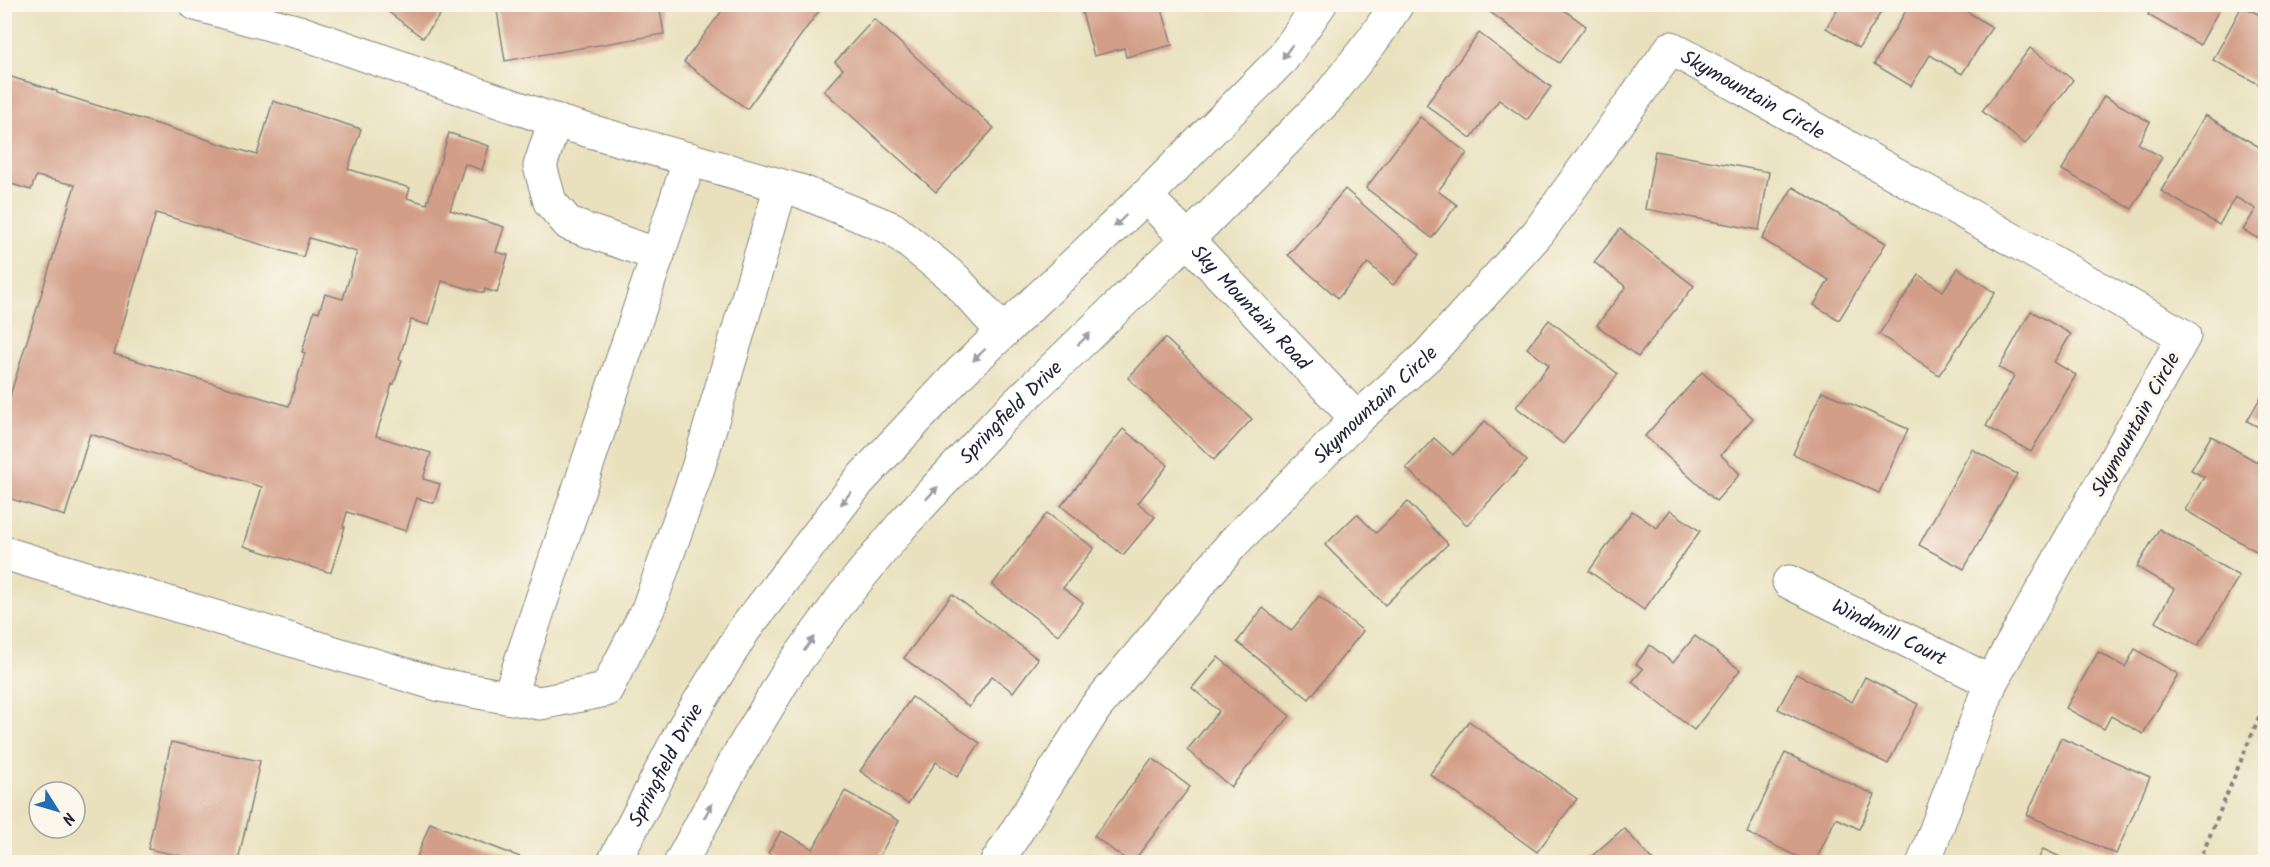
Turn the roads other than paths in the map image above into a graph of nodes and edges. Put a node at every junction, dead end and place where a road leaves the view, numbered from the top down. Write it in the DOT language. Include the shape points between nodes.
graph roads {
  1 [pos="196,4"];
  2 [pos="1320,4"];
  3 [pos="1397,4"];
  4 [pos="555,120"];
  5 [pos="690,159"];
  6 [pos="781,186"];
  7 [pos="1146,196"];
  8 [pos="1188,239"];
  9 [pos="658,255"];
  10 [pos="1003,332"];
  11 [pos="1357,419"];
  12 [pos="4,553"];
  13 [pos="1789,582"];
  14 [pos="1991,682"];
  15 [pos="509,697"];
  16 [pos="614,862"];
  17 [pos="681,862"];
  18 [pos="997,862"];
  19 [pos="1924,862"];
  1 -- 4 [label="street" via="302,33"];
  2 -- 7 [label="street, Springfield Drive, one-way" via="1282,59"];
  3 -- 8 [label="street, Springfield Drive" via="1325,101"];
  4 -- 5 [label="street"];
  4 -- 9 [label="street" via="540,165 550,202 569,224"];
  5 -- 6 [label="street"];
  5 -- 9 [label="street"];
  6 -- 10 [label="street" via="893,229 954,279"];
  6 -- 15 [label="street" via="698,468 648,609 606,690 540,703"];
  7 -- 8 [label="street, Sky Mountain Road"];
  7 -- 10 [label="street, Springfield Drive, one-way"];
  8 -- 11 [label="street, Sky Mountain Road"];
  17 -- 8 [label="street, Springfield Drive, one-way" via="789,671 844,596 903,524 1002,418"];
  9 -- 15 [label="street"];
  10 -- 16 [label="street, Springfield Drive, one-way" via="859,481 744,630 684,727"];
  11 -- 14 [label="street, Skymountain Circle" via="1427,356 1538,233 1671,48 2184,336"];
  11 -- 18 [label="street, Skymountain Circle" via="1234,542 1095,708"];
  12 -- 15 [label="street" via="440,685"];
  13 -- 14 [label="street, Windmill Court"];
  14 -- 19 [label="street, Skymountain Circle"];
}
